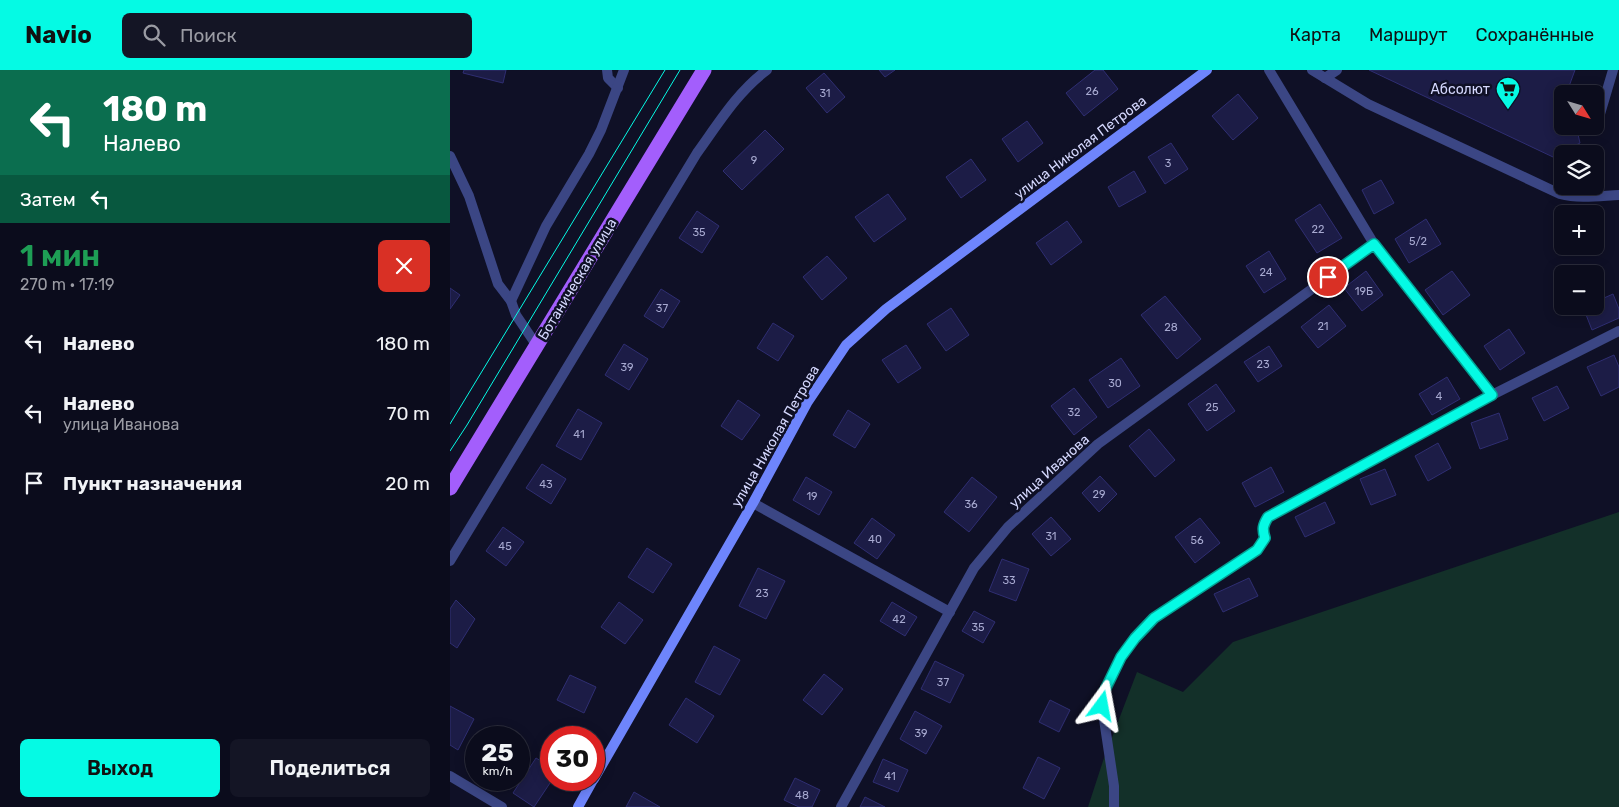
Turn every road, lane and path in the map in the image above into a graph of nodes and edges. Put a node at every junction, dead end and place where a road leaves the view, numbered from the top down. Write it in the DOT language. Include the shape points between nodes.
graph roads {
  1 [pos="607,70"];
  2 [pos="624,70"];
  3 [pos="704,70"];
  4 [pos="767,70"];
  5 [pos="1207,70"];
  6 [pos="1269,70"];
  7 [pos="1312,70"];
  8 [pos="1337,70"];
  9 [pos="1613,70"];
  10 [pos="1325,78"];
  11 [pos="618,88"];
  12 [pos="1604,100"];
  13 [pos="450,156"];
  14 [pos="1619,195"];
  15 [pos="1374,244"];
  16 [pos="511,301"];
  17 [pos="1619,331"];
  18 [pos="537,346"];
  19 [pos="1492,395"];
  20 [pos="450,488"];
  21 [pos="753,503"];
  22 [pos="450,561"];
  23 [pos="950,612"];
  24 [pos="605,761"];
  25 [pos="450,776"];
  26 [pos="587,791"];
  27 [pos="502,807"];
  28 [pos="578,807"];
  29 [pos="841,807"];
  30 [pos="1114,807"];
  1 -- 11 [label="street" via="608,78"];
  2 -- 11 [label="street"];
  3 -- 18 [label="main road, Ботаническая улица"];
  4 -- 22 [label="street" via="753,81 697,153"];
  5 -- 21 [label="main road, улица Николая Петрова" via="886,308 846,345 807,403"];
  6 -- 15 [label="street"];
  7 -- 10 [label="street"];
  8 -- 10 [label="street"];
  9 -- 12 [label="street"];
  10 -- 14 [label="street" via="1368,104 1560,194 1570,197"];
  11 -- 16 [label="street" via="589,154 546,226"];
  13 -- 16 [label="street" via="469,196 498,284"];
  15 -- 19 [label="street"];
  15 -- 23 [label="street, улица Иванова" via="1098,444 1008,527 974,568"];
  16 -- 18 [label="street" via="516,315"];
  17 -- 19 [label="street"];
  18 -- 20 [label="main road, Ботаническая улица"];
  19 -- 30 [label="street" via="1268,517 1263,530 1265,538 1257,550 1154,618 1135,638 1121,657 1103,694"];
  21 -- 23 [label="street"];
  21 -- 24 [label="main road, улица Николая Петрова"];
  23 -- 29 [label="street, улица Иванова"];
  25 -- 27 [label="street"];
  26 -- 28 [label="main road, улица Николая Петрова"];
}
